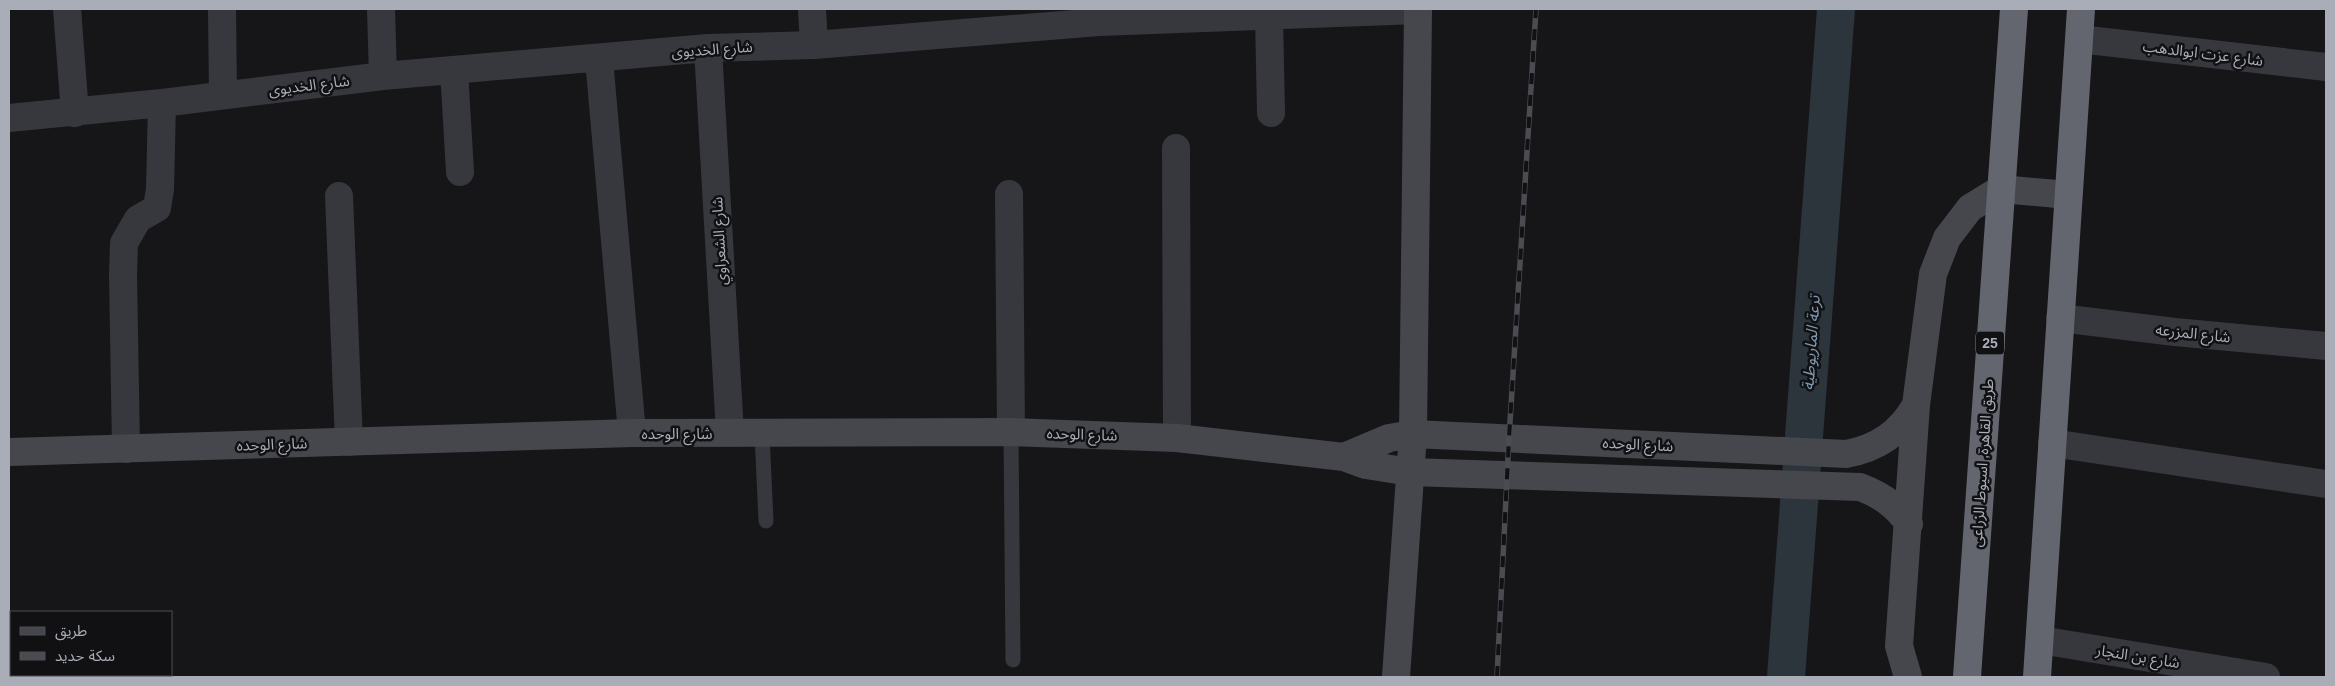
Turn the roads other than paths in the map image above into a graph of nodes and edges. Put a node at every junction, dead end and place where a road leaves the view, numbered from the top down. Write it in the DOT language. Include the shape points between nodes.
graph roads {
  1 [pos="67,9"];
  2 [pos="222,9"];
  3 [pos="381,9"];
  4 [pos="812,9"];
  5 [pos="1418,9"];
  6 [pos="2014,9"];
  7 [pos="2081,9"];
  8 [pos="1269,16"];
  9 [pos="2079,39"];
  10 [pos="814,45"];
  11 [pos="708,48"];
  12 [pos="599,59"];
  13 [pos="2326,67"];
  14 [pos="454,70"];
  15 [pos="383,76"];
  16 [pos="223,95"];
  17 [pos="162,103"];
  18 [pos="75,113"];
  19 [pos="1271,113"];
  20 [pos="9,118"];
  21 [pos="1176,148"];
  22 [pos="460,172"];
  23 [pos="2001,189"];
  24 [pos="1009,194"];
  25 [pos="2068,195"];
  26 [pos="339,196"];
  27 [pos="2060,318"];
  28 [pos="2326,346"];
  29 [pos="1916,405"];
  30 [pos="1011,432"];
  31 [pos="632,433"];
  32 [pos="730,433"];
  33 [pos="762,433"];
  34 [pos="1413,434"];
  35 [pos="1177,438"];
  36 [pos="350,442"];
  37 [pos="2052,443"];
  38 [pos="126,449"];
  39 [pos="9,452"];
  40 [pos="1344,457"];
  41 [pos="1410,472"];
  42 [pos="2326,484"];
  43 [pos="766,521"];
  44 [pos="1909,524"];
  45 [pos="2040,640"];
  46 [pos="1013,660"];
  47 [pos="1396,677"];
  48 [pos="1908,677"];
  49 [pos="1967,677"];
  50 [pos="2037,677"];
  51 [pos="2266,677"];
  1 -- 18 [label="street"];
  2 -- 16 [label="street"];
  3 -- 15 [label="street"];
  4 -- 10 [label="street"];
  5 -- 8 [label="street, شارع الخديوى"];
  5 -- 34 [label="street"];
  6 -- 23 [label="highway, طريق القاهرة, اسيوط الزراعى / 25"];
  7 -- 9 [label="highway"];
  8 -- 10 [label="street, شارع الخديوى" via="1099,22"];
  8 -- 19 [label="street"];
  9 -- 13 [label="street, شارع عزت ابوالدهب"];
  9 -- 25 [label="highway"];
  10 -- 11 [label="street, شارع الخديوى"];
  11 -- 12 [label="street, شارع الخديوى"];
  11 -- 32 [label="street, شارع الشعراوي"];
  12 -- 14 [label="street, شارع الخديوى"];
  12 -- 31 [label="street"];
  14 -- 15 [label="street, شارع الخديوى"];
  14 -- 22 [label="street"];
  15 -- 16 [label="street, شارع الخديوى"];
  16 -- 17 [label="street, شارع الخديوى"];
  17 -- 18 [label="street, شارع الخديوى"];
  17 -- 38 [label="street" via="157,208 138,219 124,243"];
  18 -- 20 [label="street, شارع الخديوى"];
  21 -- 35 [label="street"];
  23 -- 25 [label="street"];
  23 -- 29 [label="street" via="1970,208 1947,238 1933,274"];
  23 -- 49 [label="highway, طريق القاهرة, اسيوط الزراعى / 25"];
  24 -- 30 [label="street"];
  25 -- 27 [label="highway"];
  26 -- 36 [label="street"];
  27 -- 28 [label="street, شارع المزرعه"];
  27 -- 37 [label="highway"];
  29 -- 34 [label="street, شارع الوحده" via="1909,418 1887,439 1860,452 1846,454"];
  29 -- 44 [label="street"];
  30 -- 33 [label="street, شارع الوحده"];
  30 -- 35 [label="street, شارع الوحده"];
  30 -- 46 [label="lane"];
  31 -- 32 [label="street, شارع الوحده"];
  31 -- 36 [label="street, شارع الوحده"];
  32 -- 33 [label="street, شارع الوحده"];
  33 -- 43 [label="lane"];
  34 -- 40 [label="street, شارع الوحده" via="1389,438"];
  34 -- 41 [label="street"];
  35 -- 40 [label="street, شارع الوحده"];
  36 -- 38 [label="street, شارع الوحده"];
  37 -- 42 [label="street"];
  37 -- 45 [label="highway"];
  38 -- 39 [label="street, شارع الوحده"];
  40 -- 41 [label="street, شارع الوحده" via="1366,465"];
  41 -- 44 [label="street, شارع الوحده" via="1844,485 1860,487 1888,501"];
  41 -- 47 [label="street"];
  44 -- 48 [label="street" via="1899,646"];
  45 -- 50 [label="highway"];
  45 -- 51 [label="street, شارع بن النجار"];
}
